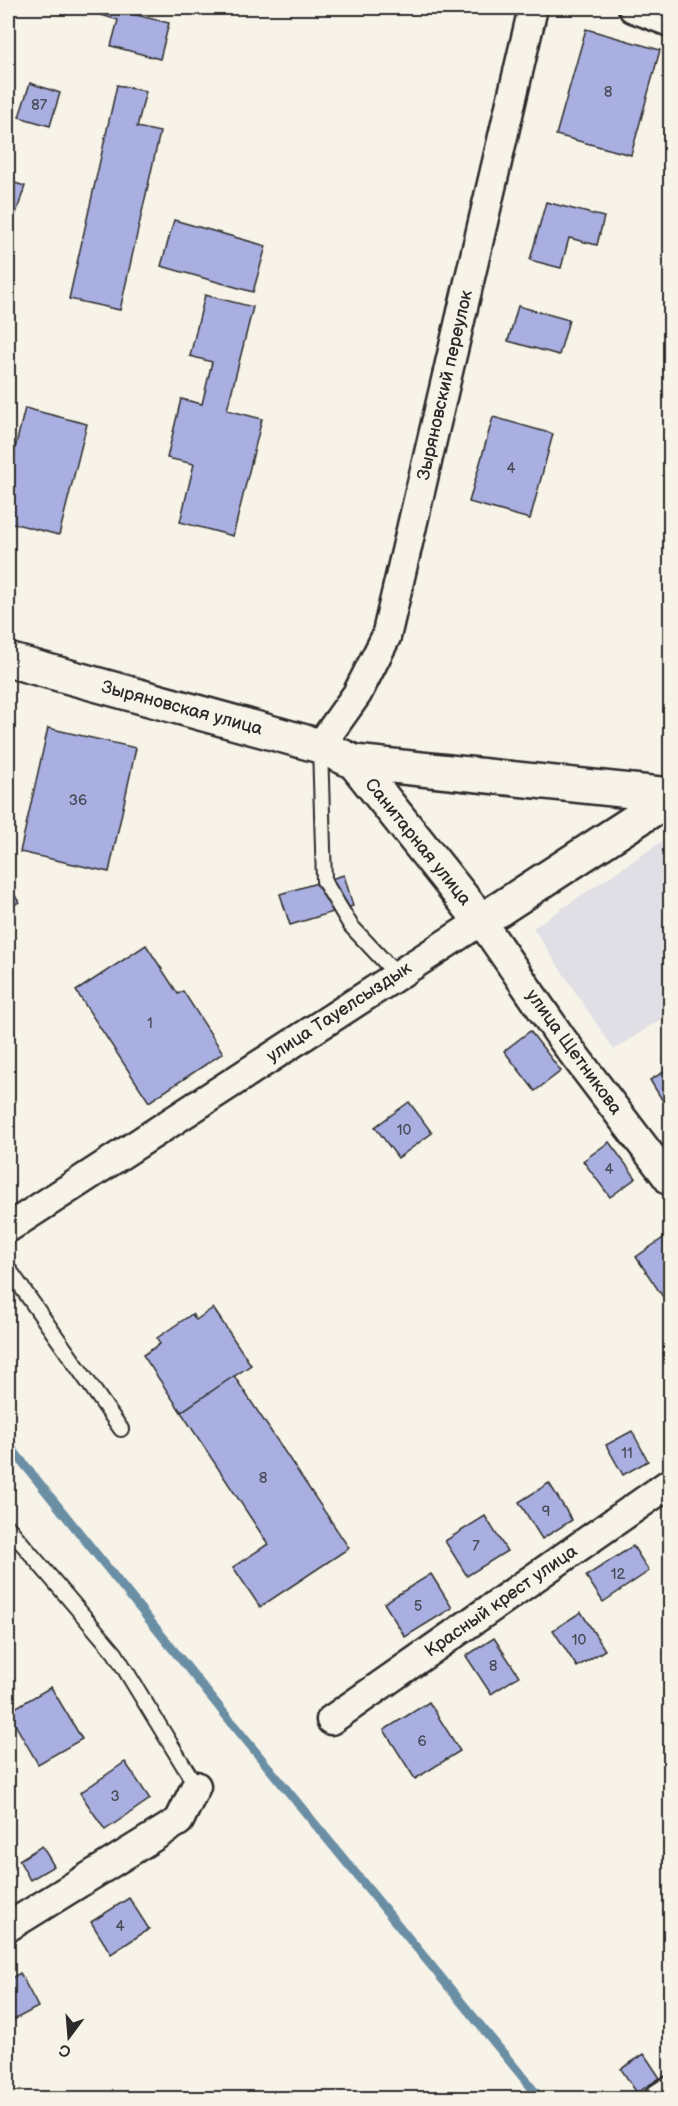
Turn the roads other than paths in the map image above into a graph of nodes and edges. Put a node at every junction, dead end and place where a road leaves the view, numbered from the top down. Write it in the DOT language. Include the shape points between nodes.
graph roads {
  1 [pos="533,8"];
  2 [pos="633,8"];
  3 [pos="670,22"];
  4 [pos="8,660"];
  5 [pos="320,746"];
  6 [pos="354,762"];
  7 [pos="670,796"];
  8 [pos="481,921"];
  9 [pos="396,975"];
  10 [pos="670,1181"];
  11 [pos="8,1228"];
  12 [pos="8,1268"];
  13 [pos="121,1429"];
  14 [pos="670,1483"];
  15 [pos="8,1527"];
  16 [pos="331,1720"];
  17 [pos="196,1786"];
  18 [pos="8,1927"];
  19 [pos="670,2091"];
  20 [pos="659,2098"];
  1 -- 5 [label="street, Зыряновский переулок" via="386,637 357,694"];
  2 -- 3 [label="street"];
  4 -- 5 [label="street, Зыряновская улица"];
  5 -- 6 [label="street, Зыряновская улица"];
  5 -- 9 [label="lane" via="324,881 351,926"];
  6 -- 7 [label="street"];
  6 -- 8 [label="street, Санитарная улица"];
  7 -- 8 [label="street, улица Тауелсыздык"];
  8 -- 9 [label="street, улица Тауелсыздык"];
  8 -- 10 [label="street, улица Щетникова" via="562,1039"];
  9 -- 11 [label="street, улица Тауелсыздык"];
  12 -- 13 [label="lane"];
  14 -- 16 [label="street, Красный крест улица"];
  15 -- 17 [label="lane" via="115,1653"];
  17 -- 18 [label="street" via="179,1821"];
  19 -- 20 [label="street"];
}
